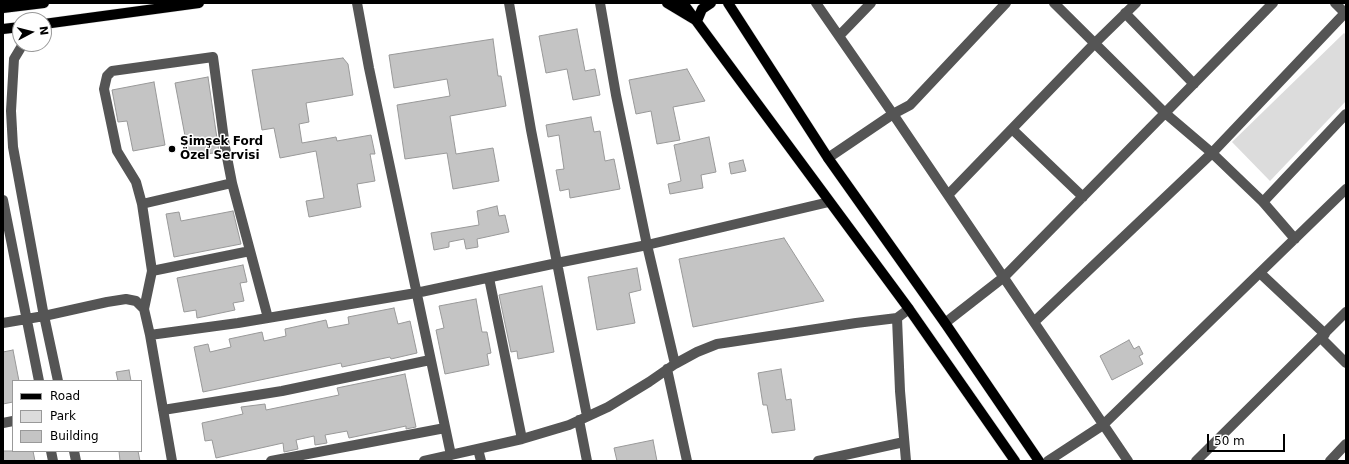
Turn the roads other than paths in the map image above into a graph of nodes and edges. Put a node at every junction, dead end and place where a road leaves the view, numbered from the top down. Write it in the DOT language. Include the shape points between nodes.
graph roads {
  1 [pos="44,3"];
  2 [pos="199,3"];
  3 [pos="357,3"];
  4 [pos="509,3"];
  5 [pos="600,3"];
  6 [pos="667,3"];
  7 [pos="683,3"];
  8 [pos="711,3"];
  9 [pos="728,3"];
  10 [pos="816,3"];
  11 [pos="871,3"];
  12 [pos="1006,3"];
  13 [pos="1054,3"];
  14 [pos="1136,3"];
  15 [pos="1274,3"];
  16 [pos="1335,3"];
  17 [pos="8,6"];
  18 [pos="1345,13"];
  19 [pos="1125,14"];
  20 [pos="697,21"];
  21 [pos="52,23"];
  22 [pos="839,36"];
  23 [pos="1095,43"];
  24 [pos="18,52"];
  25 [pos="1194,84"];
  26 [pos="3,89"];
  27 [pos="11,103"];
  28 [pos="1165,113"];
  29 [pos="893,114"];
  30 [pos="1346,114"];
  31 [pos="1012,129"];
  32 [pos="1212,152"];
  33 [pos="828,158"];
  34 [pos="232,183"];
  35 [pos="1346,189"];
  36 [pos="948,195"];
  37 [pos="1083,197"];
  38 [pos="3,200"];
  39 [pos="829,202"];
  40 [pos="1263,202"];
  41 [pos="142,204"];
  42 [pos="1295,239"];
  43 [pos="647,245"];
  44 [pos="250,252"];
  45 [pos="557,263"];
  46 [pos="152,271"];
  47 [pos="1260,273"];
  48 [pos="1004,277"];
  49 [pos="489,278"];
  50 [pos="416,293"];
  51 [pos="144,309"];
  52 [pos="909,309"];
  53 [pos="1346,312"];
  54 [pos="44,316"];
  55 [pos="268,318"];
  56 [pos="897,318"];
  57 [pos="28,319"];
  58 [pos="1034,322"];
  59 [pos="3,323"];
  60 [pos="945,323"];
  61 [pos="150,335"];
  62 [pos="1323,336"];
  63 [pos="430,360"];
  64 [pos="1346,363"];
  65 [pos="671,367"];
  66 [pos="39,380"];
  67 [pos="58,380"];
  68 [pos="163,410"];
  69 [pos="583,418"];
  70 [pos="1104,424"];
  71 [pos="445,428"];
  72 [pos="522,438"];
  73 [pos="904,442"];
  74 [pos="1346,444"];
  75 [pos="478,449"];
  76 [pos="451,455"];
  77 [pos="172,461"];
  78 [pos="271,461"];
  79 [pos="424,461"];
  80 [pos="481,461"];
  81 [pos="587,461"];
  82 [pos="687,461"];
  83 [pos="818,461"];
  84 [pos="906,461"];
  85 [pos="1015,461"];
  86 [pos="1039,461"];
  87 [pos="1048,461"];
  88 [pos="1128,461"];
  89 [pos="1196,461"];
  90 [pos="1330,461"];
  1 -- 17 [label="main road"];
  2 -- 21 [label="main road"];
  3 -- 50 [label="street"];
  4 -- 45 [label="street"];
  5 -- 43 [label="street" via="616,96"];
  6 -- 20 [label="main road"];
  7 -- 20 [label="main road"];
  8 -- 20 [label="main road" via="702,9"];
  9 -- 33 [label="main road"];
  10 -- 22 [label="street"];
  11 -- 22 [label="street"];
  12 -- 29 [label="street" via="910,104"];
  13 -- 23 [label="street"];
  14 -- 19 [label="street"];
  15 -- 25 [label="street"];
  16 -- 18 [label="street"];
  18 -- 32 [label="street"];
  19 -- 23 [label="street"];
  19 -- 25 [label="street"];
  20 -- 39 [label="main road"];
  22 -- 29 [label="street"];
  23 -- 28 [label="street"];
  23 -- 31 [label="street"];
  24 -- 27 [label="street" via="14,59"];
  25 -- 28 [label="street"];
  26 -- 27 [label="street"];
  27 -- 54 [label="street" via="13,147"];
  28 -- 32 [label="street"];
  28 -- 37 [label="street"];
  29 -- 33 [label="street"];
  29 -- 36 [label="street"];
  30 -- 40 [label="street"];
  31 -- 36 [label="street"];
  31 -- 37 [label="street"];
  32 -- 40 [label="street"];
  32 -- 58 [label="street"];
  33 -- 60 [label="main road"];
  34 -- 41 [label="street"];
  34 -- 41 [label="street" via="213,57 112,71 107,76 104,89 117,150 136,182"];
  34 -- 44 [label="street"];
  35 -- 42 [label="street"];
  36 -- 48 [label="street"];
  37 -- 48 [label="street"];
  38 -- 57 [label="street"];
  39 -- 43 [label="street"];
  39 -- 52 [label="main road"];
  40 -- 42 [label="street"];
  41 -- 46 [label="street"];
  42 -- 47 [label="street"];
  43 -- 45 [label="street"];
  43 -- 65 [label="street"];
  44 -- 46 [label="street"];
  44 -- 55 [label="street"];
  45 -- 49 [label="street"];
  45 -- 69 [label="street"];
  46 -- 51 [label="street"];
  47 -- 62 [label="street"];
  47 -- 70 [label="street"];
  48 -- 58 [label="street"];
  48 -- 60 [label="street"];
  49 -- 50 [label="street"];
  49 -- 72 [label="street"];
  50 -- 55 [label="street"];
  50 -- 63 [label="street"];
  51 -- 54 [label="street" via="136,301 126,300"];
  51 -- 61 [label="street"];
  52 -- 56 [label="street"];
  52 -- 85 [label="main road"];
  53 -- 62 [label="street"];
  54 -- 57 [label="street"];
  54 -- 67 [label="street"];
  55 -- 61 [label="street"];
  56 -- 65 [label="street" via="717,344"];
  56 -- 73 [label="street"];
  57 -- 59 [label="street"];
  57 -- 66 [label="street"];
  58 -- 70 [label="street"];
  60 -- 86 [label="main road"];
  61 -- 68 [label="street"];
  62 -- 64 [label="street"];
  62 -- 89 [label="street"];
  63 -- 68 [label="street" via="282,391"];
  63 -- 71 [label="street"];
  65 -- 69 [label="street" via="608,407"];
  65 -- 82 [label="street"];
  68 -- 77 [label="street"];
  69 -- 72 [label="street" via="569,425"];
  69 -- 81 [label="street"];
  70 -- 87 [label="street"];
  70 -- 88 [label="street"];
  71 -- 76 [label="street"];
  71 -- 78 [label="street"];
  72 -- 75 [label="street"];
  73 -- 83 [label="street"];
  73 -- 84 [label="street"];
  74 -- 90 [label="street"];
  75 -- 76 [label="street"];
  75 -- 80 [label="street"];
  76 -- 79 [label="street"];
}
